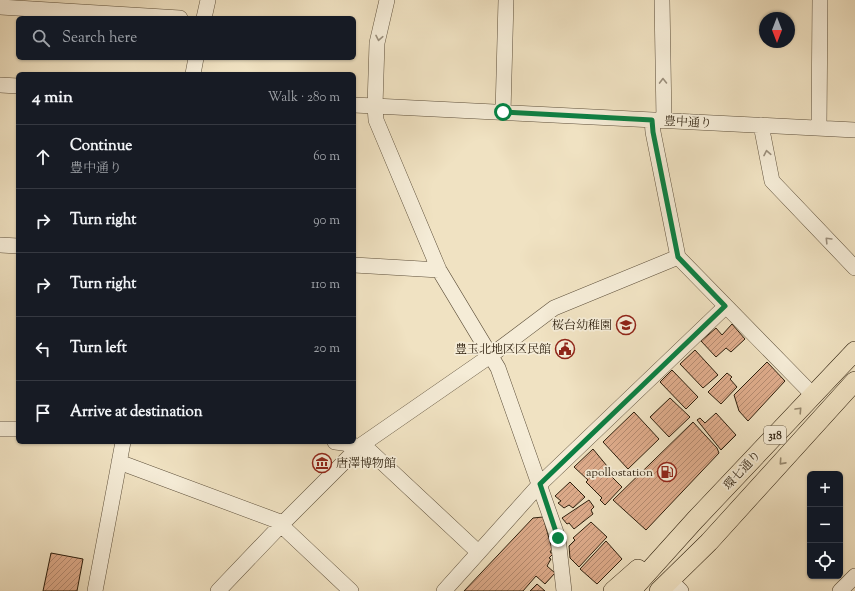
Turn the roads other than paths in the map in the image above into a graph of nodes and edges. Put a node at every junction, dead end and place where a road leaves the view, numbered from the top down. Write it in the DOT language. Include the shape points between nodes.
graph roads {
  1 [pos="208,0"];
  2 [pos="387,0"];
  3 [pos="506,0"];
  4 [pos="662,0"];
  5 [pos="820,0"];
  6 [pos="0,7"];
  7 [pos="147,16"];
  8 [pos="204,16"];
  9 [pos="196,60"];
  10 [pos="193,72"];
  11 [pos="0,85"];
  12 [pos="16,86"];
  13 [pos="356,105"];
  14 [pos="375,106"];
  15 [pos="503,112"];
  16 [pos="658,120"];
  17 [pos="761,125"];
  18 [pos="819,128"];
  19 [pos="855,130"];
  20 [pos="0,245"];
  21 [pos="16,246"];
  22 [pos="678,257"];
  23 [pos="356,265"];
  24 [pos="855,268"];
  25 [pos="439,270"];
  26 [pos="725,306"];
  27 [pos="855,351"];
  28 [pos="490,356"];
  29 [pos="853,388"];
  30 [pos="813,395"];
  31 [pos="0,428"];
  32 [pos="16,429"];
  33 [pos="123,444"];
  34 [pos="352,444"];
  35 [pos="360,446"];
  36 [pos="119,462"];
  37 [pos="540,484"];
  38 [pos="695,520"];
  39 [pos="282,524"];
  40 [pos="478,552"];
  41 [pos="855,576"];
  42 [pos="672,588"];
  43 [pos="95,591"];
  44 [pos="218,591"];
  45 [pos="351,591"];
  46 [pos="444,591"];
  47 [pos="564,591"];
  48 [pos="612,591"];
  49 [pos="631,591"];
  50 [pos="840,591"];
  1 -- 8 [label="street"];
  2 -- 14 [label="street, one-way" via="377,43"];
  3 -- 15 [label="street"];
  16 -- 4 [label="street, one-way"];
  5 -- 18 [label="street"];
  6 -- 7 [label="street"];
  9 -- 10 [label="street"];
  11 -- 12 [label="street"];
  13 -- 14 [label="street, 豊中通り"];
  14 -- 15 [label="street, 豊中通り"];
  14 -- 25 [label="street" via="376,120"];
  15 -- 16 [label="street, 豊中通り"];
  16 -- 17 [label="street, 豊中通り"];
  16 -- 22 [label="street" via="653,132"];
  17 -- 18 [label="street, 豊中通り"];
  24 -- 17 [label="street, one-way" via="772,181"];
  18 -- 19 [label="street, 豊中通り"];
  20 -- 21 [label="street"];
  22 -- 26 [label="street"];
  22 -- 28 [label="street" via="554,308"];
  23 -- 25 [label="street"];
  25 -- 28 [label="street"];
  26 -- 30 [label="street"];
  26 -- 37 [label="street"];
  27 -- 30 [label="main road, 環七通り / 318"];
  28 -- 35 [label="street"];
  28 -- 37 [label="street" via="498,368"];
  29 -- 42 [label="main road, 環七通り / 318, one-way" via="709,542"];
  38 -- 30 [label="main road, 環七通り / 318, one-way"];
  31 -- 32 [label="street"];
  33 -- 36 [label="street"];
  34 -- 35 [label="street"];
  35 -- 39 [label="street"];
  35 -- 40 [label="street" via="370,451"];
  36 -- 39 [label="street"];
  36 -- 43 [label="street"];
  37 -- 40 [label="street"];
  37 -- 47 [label="street" via="558,538"];
  38 -- 48 [label="main road"];
  38 -- 49 [label="main road, 環七通り / 318"];
  39 -- 44 [label="street"];
  39 -- 45 [label="street"];
  40 -- 46 [label="street"];
  41 -- 50 [label="street"];
}
